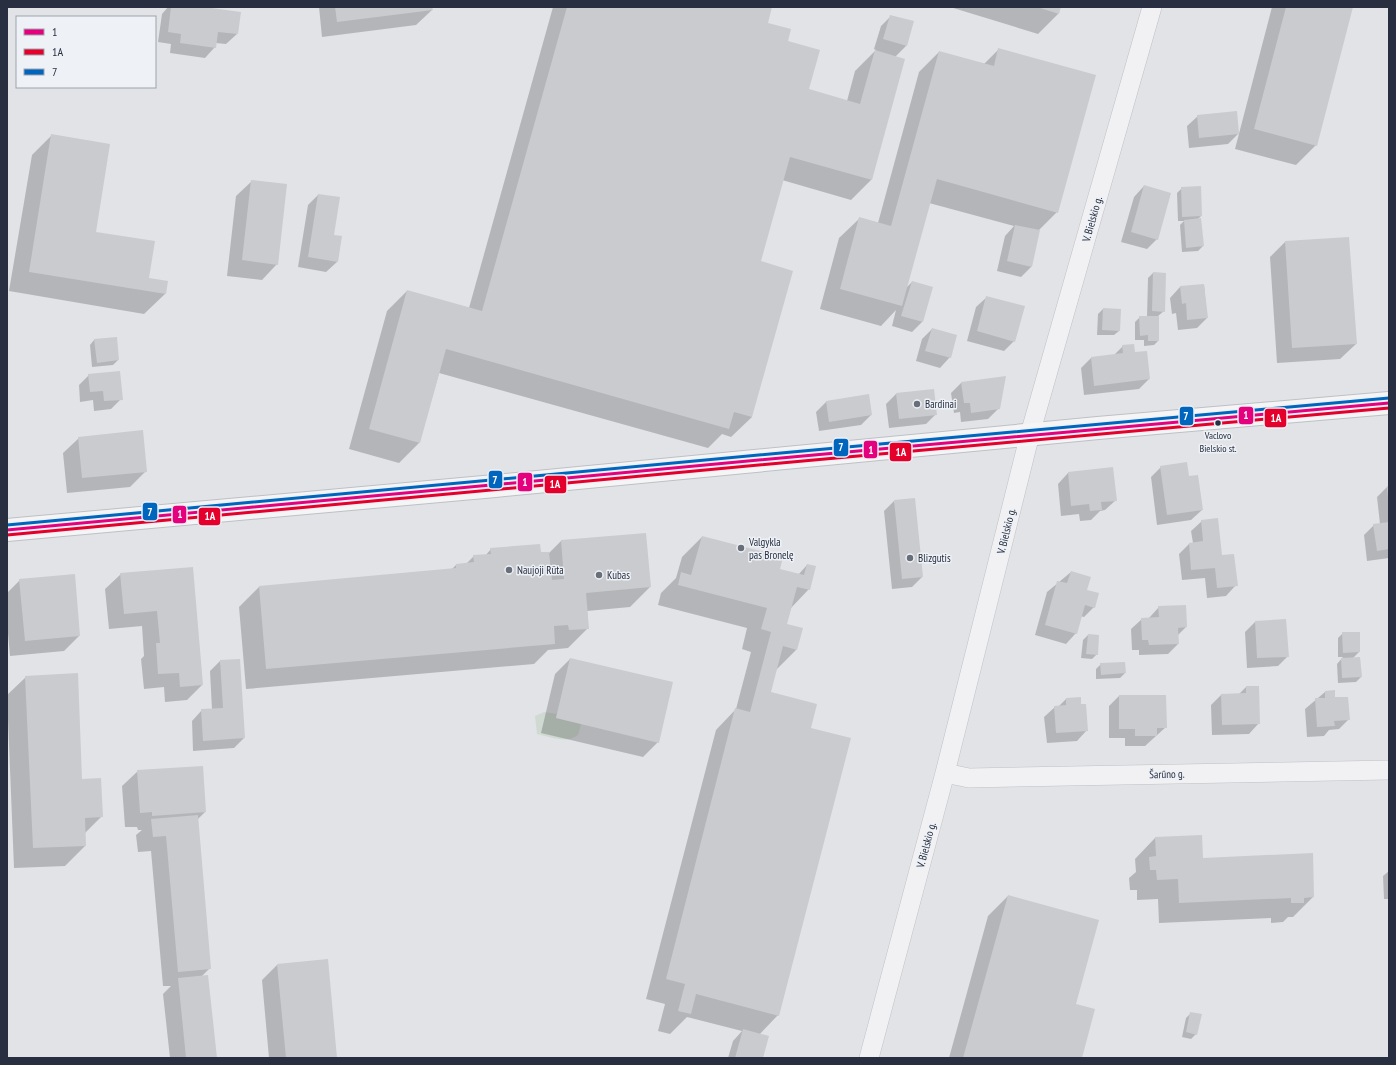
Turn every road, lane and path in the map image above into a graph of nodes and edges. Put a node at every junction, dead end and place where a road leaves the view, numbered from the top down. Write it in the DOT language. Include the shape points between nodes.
graph roads {
  1 [pos="1152,7"];
  2 [pos="1389,403"];
  3 [pos="1030,434"];
  4 [pos="7,530"];
  5 [pos="1389,770"];
  6 [pos="945,774"];
  7 [pos="869,1058"];
  1 -- 3 [label="street, V. Bielskio g."];
  2 -- 3 [label="main road"];
  3 -- 4 [label="main road"];
  3 -- 6 [label="street, V. Bielskio g."];
  5 -- 6 [label="street, Šarūno g." via="969,778"];
  6 -- 7 [label="street, V. Bielskio g."];
}
